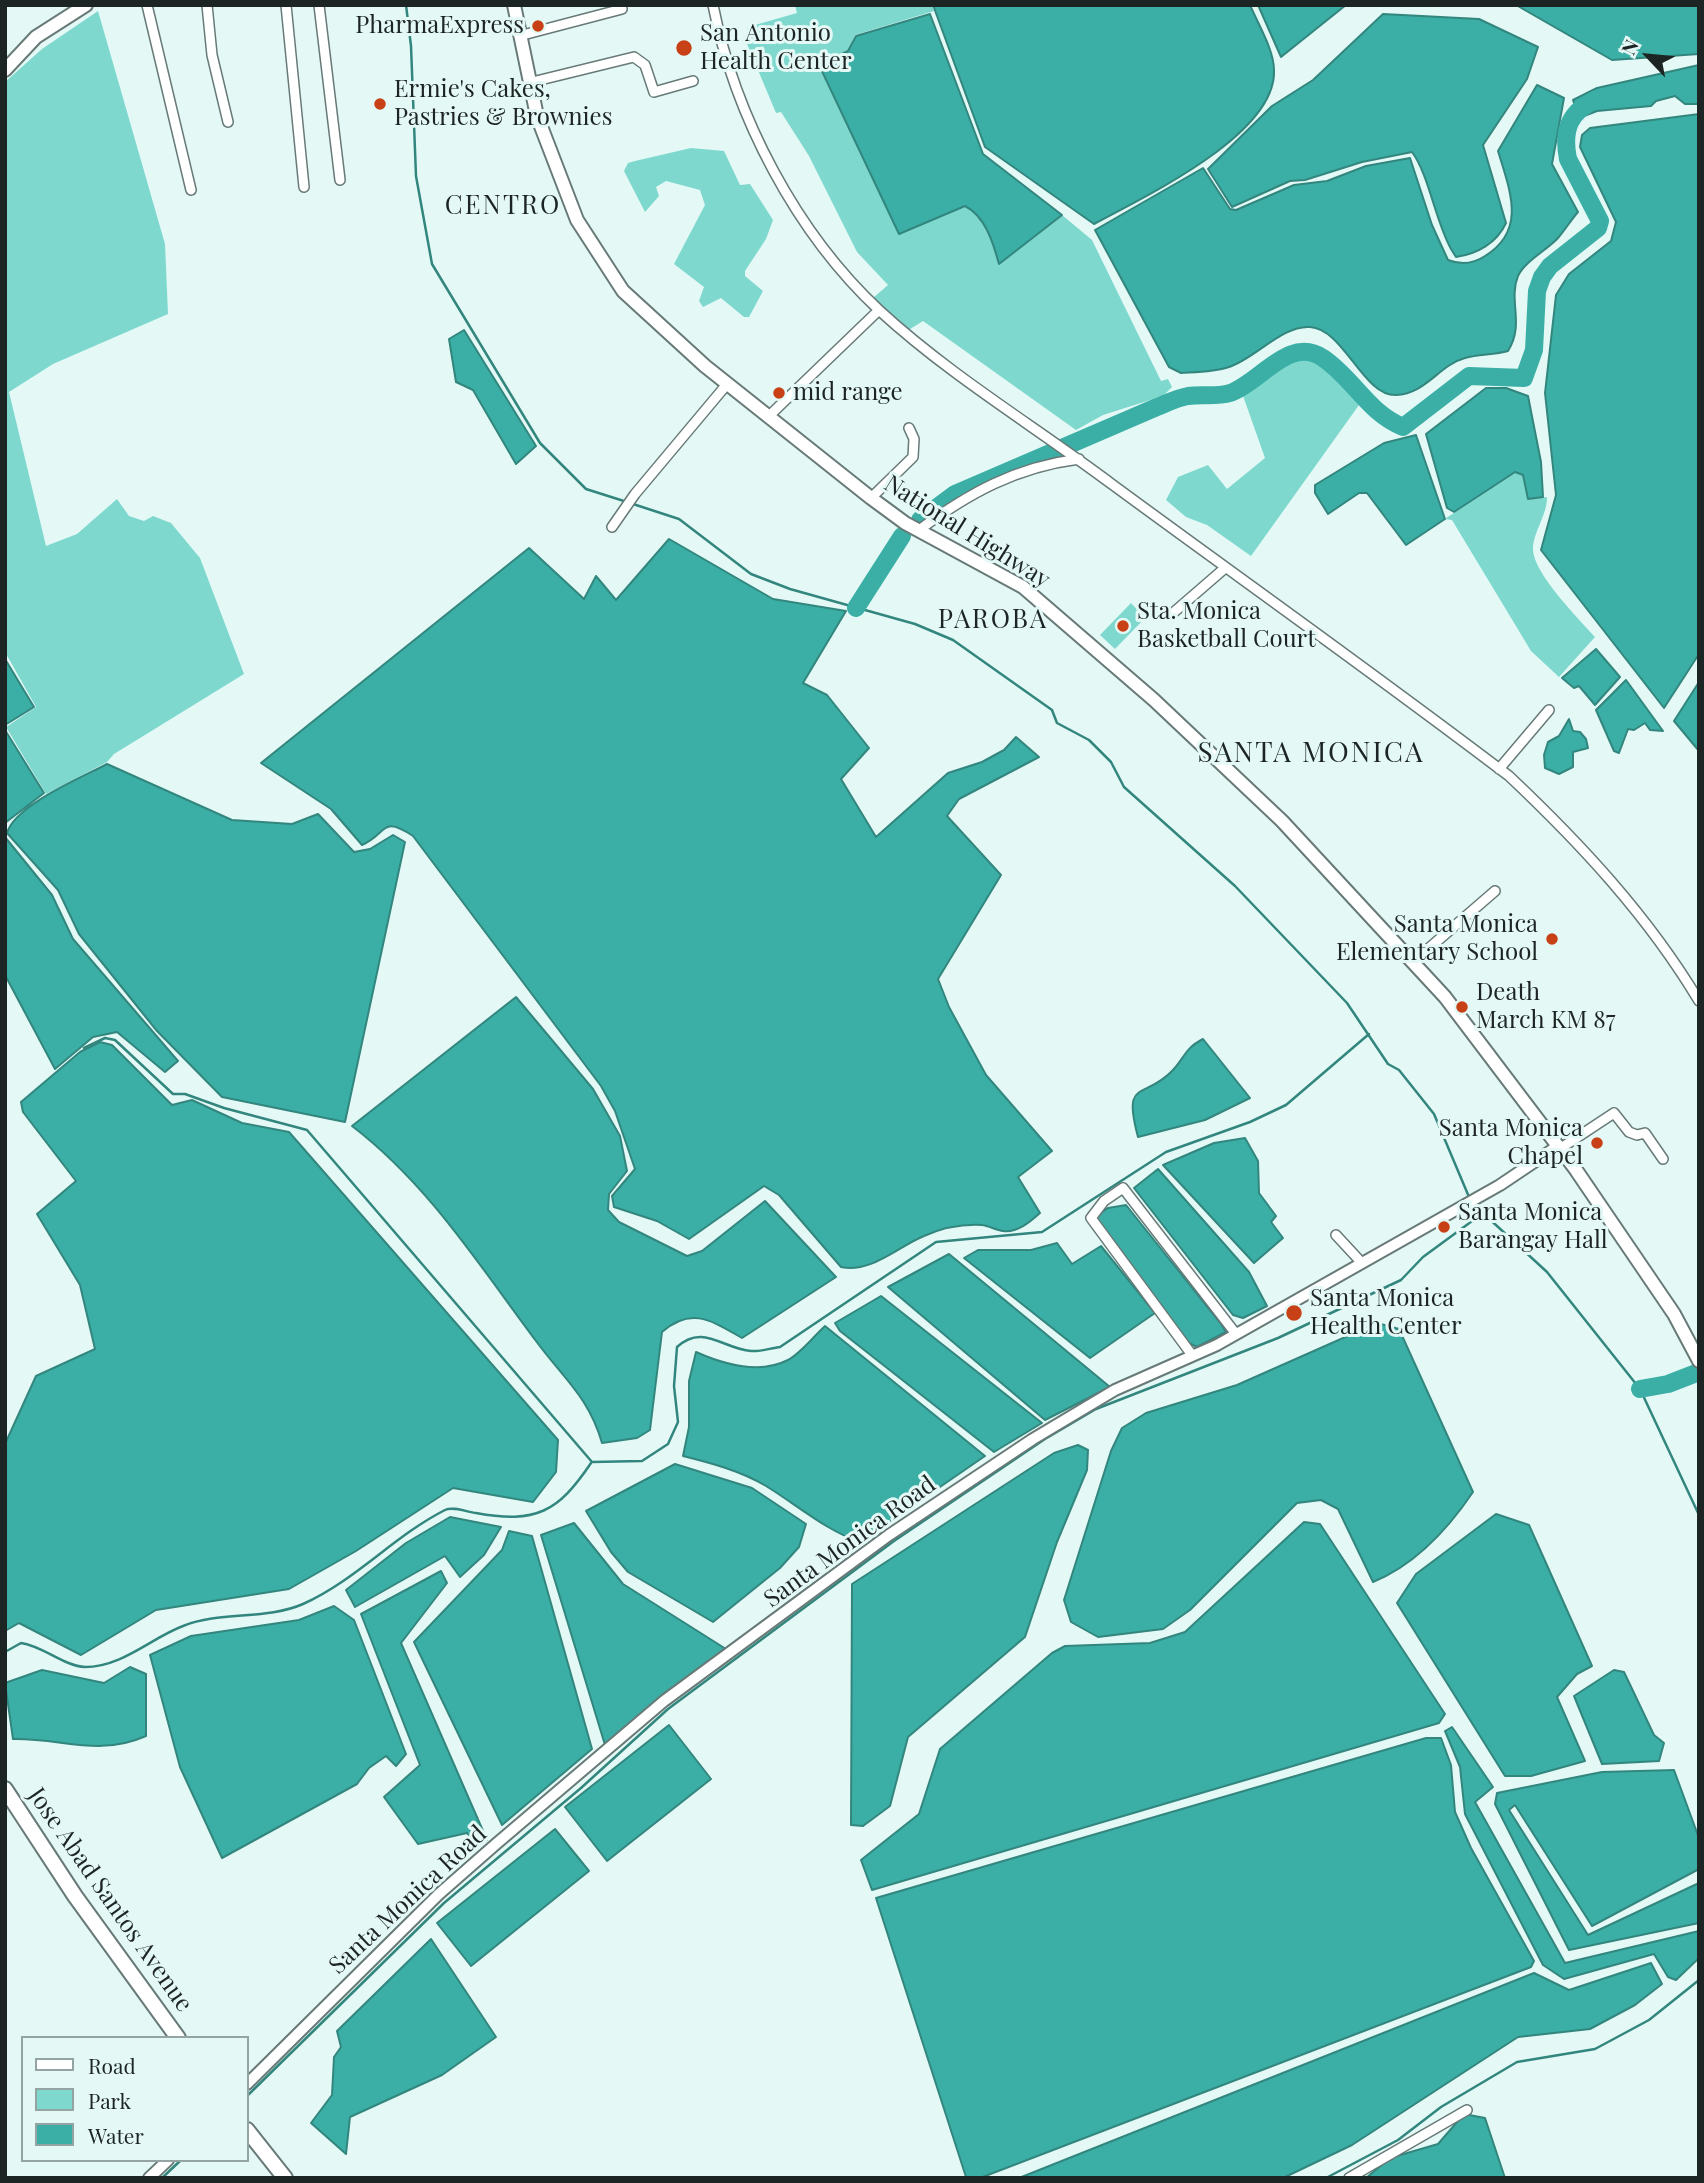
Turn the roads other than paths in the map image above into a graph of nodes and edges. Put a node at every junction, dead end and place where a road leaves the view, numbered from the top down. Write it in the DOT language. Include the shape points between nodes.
graph roads {
  1 [pos="86,5"];
  2 [pos="147,5"];
  3 [pos="207,5"];
  4 [pos="286,5"];
  5 [pos="319,5"];
  6 [pos="514,5"];
  7 [pos="713,5"];
  8 [pos="622,9"];
  9 [pos="519,36"];
  10 [pos="5,70"];
  11 [pos="693,81"];
  12 [pos="528,82"];
  13 [pos="228,122"];
  14 [pos="340,180"];
  15 [pos="304,187"];
  16 [pos="191,190"];
  17 [pos="879,310"];
  18 [pos="729,383"];
  19 [pos="770,415"];
  20 [pos="909,428"];
  21 [pos="1079,459"];
  22 [pos="871,498"];
  23 [pos="612,527"];
  24 [pos="919,530"];
  25 [pos="1225,568"];
  26 [pos="1173,614"];
  27 [pos="1549,710"];
  28 [pos="1499,769"];
  29 [pos="1495,891"];
  30 [pos="1413,962"];
  31 [pos="1699,1001"];
  32 [pos="1560,1147"];
  33 [pos="1662,1158"];
  34 [pos="1336,1235"];
  35 [pos="1361,1262"];
  36 [pos="1236,1334"];
  37 [pos="1192,1355"];
  38 [pos="1699,1361"];
  39 [pos="5,1788"];
  40 [pos="177,2036"];
  41 [pos="248,2083"];
  42 [pos="1467,2110"];
  43 [pos="248,2131"];
  44 [pos="166,2162"];
  45 [pos="149,2178"];
  46 [pos="285,2178"];
  47 [pos="1349,2178"];
  1 -- 10 [label="main road" via="36,37"];
  2 -- 16 [label="street"];
  3 -- 13 [label="street" via="212,55"];
  4 -- 15 [label="street"];
  5 -- 14 [label="street"];
  6 -- 9 [label="main road, National Highway"];
  7 -- 17 [label="street" via="723,56 760,149 814,235"];
  8 -- 9 [label="street"];
  9 -- 12 [label="main road, National Highway"];
  11 -- 12 [label="street" via="654,92 645,65 634,57"];
  12 -- 18 [label="main road, National Highway" via="577,220 623,291"];
  17 -- 19 [label="street"];
  17 -- 21 [label="street" via="991,399"];
  18 -- 19 [label="main road, National Highway"];
  18 -- 23 [label="street"];
  19 -- 22 [label="main road, National Highway"];
  20 -- 22 [label="street" via="913,457"];
  21 -- 24 [label="street" via="999,481 960,499"];
  21 -- 25 [label="street"];
  22 -- 24 [label="main road, National Highway"];
  24 -- 30 [label="main road, National Highway" via="1023,587 1154,700 1282,821"];
  25 -- 26 [label="street"];
  25 -- 28 [label="street"];
  27 -- 28 [label="street"];
  28 -- 31 [label="street" via="1591,856 1671,954"];
  29 -- 30 [label="street"];
  30 -- 32 [label="main road, National Highway"];
  32 -- 33 [label="street" via="1614,1113 1629,1132 1644,1133"];
  32 -- 35 [label="street, Santa Monica Road"];
  32 -- 38 [label="main road, National Highway"];
  34 -- 35 [label="street"];
  35 -- 36 [label="street, Santa Monica Road"];
  36 -- 37 [label="street, Santa Monica Road"];
  36 -- 37 [label="street" via="1123,1188 1104,1201 1091,1218"];
  37 -- 41 [label="street, Santa Monica Road" via="1115,1391 1033,1439 889,1535 664,1701 439,1894"];
  39 -- 40 [label="highway, Jose Abad Santos Avenue" via="75,1896"];
  42 -- 47 [label="street"];
  43 -- 46 [label="highway"];
  44 -- 45 [label="street"];
}
